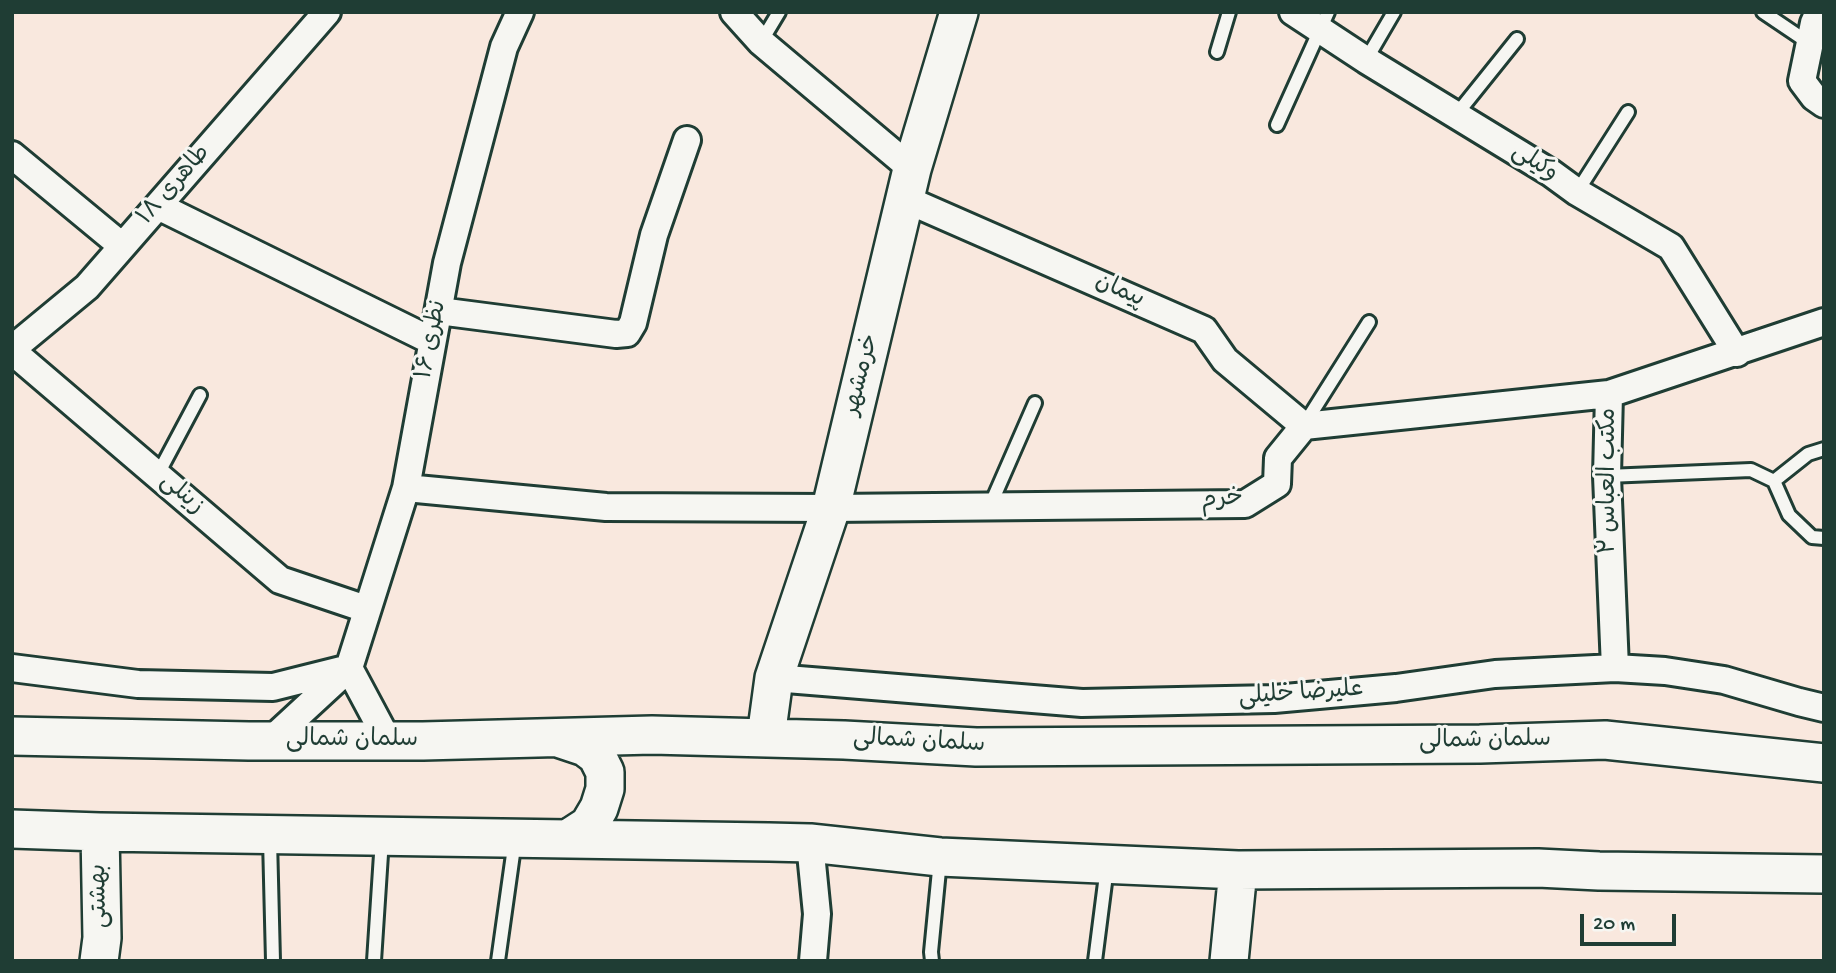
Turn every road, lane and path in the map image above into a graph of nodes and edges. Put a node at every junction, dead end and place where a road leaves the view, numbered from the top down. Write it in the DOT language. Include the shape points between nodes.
graph roads {
  1 [pos="327,12"];
  2 [pos="520,12"];
  3 [pos="734,12"];
  4 [pos="779,12"];
  5 [pos="959,12"];
  6 [pos="1229,12"];
  7 [pos="1293,12"];
  8 [pos="1394,12"];
  9 [pos="1763,12"];
  10 [pos="1819,12"];
  11 [pos="1324,21"];
  12 [pos="1517,39"];
  13 [pos="761,42"];
  14 [pos="1810,44"];
  15 [pos="1217,52"];
  16 [pos="1366,60"];
  17 [pos="1824,104"];
  18 [pos="1628,112"];
  19 [pos="1456,115"];
  20 [pos="1278,125"];
  21 [pos="687,139"];
  22 [pos="12,155"];
  23 [pos="909,184"];
  24 [pos="1577,192"];
  25 [pos="158,206"];
  26 [pos="122,246"];
  27 [pos="439,312"];
  28 [pos="1369,322"];
  29 [pos="1824,322"];
  30 [pos="432,341"];
  31 [pos="12,350"];
  32 [pos="1737,353"];
  33 [pos="1609,394"];
  34 [pos="200,395"];
  35 [pos="1035,402"];
  36 [pos="1304,426"];
  37 [pos="1824,449"];
  38 [pos="158,474"];
  39 [pos="1607,476"];
  40 [pos="1774,481"];
  41 [pos="406,488"];
  42 [pos="989,506"];
  43 [pos="831,508"];
  44 [pos="1824,538"];
  45 [pos="366,608"];
  46 [pos="12,668"];
  47 [pos="349,668"];
  48 [pos="1615,668"];
  49 [pos="774,678"];
  50 [pos="1824,708"];
  51 [pos="12,736"];
  52 [pos="766,737"];
  53 [pos="558,738"];
  54 [pos="271,740"];
  55 [pos="388,741"];
  56 [pos="1824,763"];
  57 [pos="12,828"];
  58 [pos="100,832"];
  59 [pos="270,833"];
  60 [pos="382,835"];
  61 [pos="516,838"];
  62 [pos="569,838"];
  63 [pos="810,843"];
  64 [pos="940,857"];
  65 [pos="1107,865"];
  66 [pos="1238,870"];
  67 [pos="1824,874"];
  68 [pos="99,961"];
  69 [pos="273,961"];
  70 [pos="374,961"];
  71 [pos="498,961"];
  72 [pos="813,961"];
  73 [pos="932,961"];
  74 [pos="1095,961"];
  75 [pos="1229,961"];
  1 -- 25 [label="street, طاهری ۱۸"];
  2 -- 27 [label="street, نظری ۱۶" via="504,47 447,263"];
  3 -- 13 [label="street, پیمان"];
  4 -- 13 [label="lane"];
  5 -- 23 [label="main road, خرمشهر"];
  6 -- 15 [label="lane"];
  7 -- 11 [label="street, وکیلی"];
  8 -- 16 [label="lane"];
  9 -- 14 [label="lane"];
  10 -- 14 [label="street"];
  11 -- 16 [label="street, وکیلی"];
  11 -- 20 [label="lane"];
  12 -- 19 [label="lane"];
  13 -- 23 [label="street, پیمان"];
  14 -- 17 [label="street" via="1802,81"];
  16 -- 19 [label="street, وکیلی"];
  18 -- 24 [label="lane"];
  19 -- 24 [label="street, وکیلی"];
  21 -- 27 [label="street" via="654,235 633,323 626,333"];
  22 -- 26 [label="street"];
  23 -- 36 [label="street, پیمان" via="1204,330 1225,360"];
  23 -- 43 [label="main road, خرمشهر"];
  24 -- 32 [label="street, وکیلی" via="1671,247"];
  25 -- 26 [label="street, طاهری ۱۸"];
  25 -- 30 [label="street"];
  26 -- 31 [label="street, طاهری ۱۸" via="87,287"];
  27 -- 30 [label="street, نظری ۱۶"];
  28 -- 36 [label="lane"];
  29 -- 32 [label="street, مکتب العباس ۲"];
  30 -- 41 [label="street, نظری ۱۶"];
  31 -- 38 [label="street, زینلی"];
  32 -- 33 [label="street, مکتب العباس ۲"];
  33 -- 36 [label="street"];
  33 -- 39 [label="street, مکتب العباس ۲"];
  34 -- 38 [label="lane"];
  35 -- 42 [label="lane"];
  36 -- 42 [label="street, خرم" via="1278,458 1278,484 1245,504"];
  37 -- 40 [label="lane" via="1808,454"];
  38 -- 45 [label="street, زینلی" via="280,580"];
  39 -- 40 [label="lane" via="1751,470"];
  39 -- 48 [label="street, مکتب العباس ۲"];
  40 -- 44 [label="lane" via="1789,515 1812,537"];
  41 -- 43 [label="street, خرم" via="607,507"];
  41 -- 45 [label="street, نظری ۱۶"];
  42 -- 43 [label="street, خرم"];
  43 -- 49 [label="main road, خرمشهر"];
  45 -- 47 [label="street, نظری ۱۶"];
  46 -- 47 [label="street" via="138,684 273,687"];
  47 -- 54 [label="street"];
  47 -- 55 [label="street"];
  48 -- 49 [label="street, علیرضا خلیلی" via="1495,674 1274,699 1083,703"];
  48 -- 50 [label="street, علیرضا خلیلی" via="1724,681"];
  49 -- 52 [label="main road, خرمشهر"];
  51 -- 54 [label="main road, سلمان شمالی"];
  52 -- 53 [label="main road, سلمان شمالی"];
  52 -- 56 [label="main road, سلمان شمالی" via="976,747 1605,740"];
  53 -- 55 [label="main road, سلمان شمالی"];
  53 -- 62 [label="main road" via="585,747 597,756 605,772 599,808 589,825"];
  54 -- 55 [label="main road, سلمان شمالی"];
  57 -- 58 [label="main road"];
  58 -- 59 [label="main road"];
  58 -- 68 [label="main road, بهشتی"];
  59 -- 60 [label="main road"];
  59 -- 69 [label="lane"];
  60 -- 61 [label="main road"];
  60 -- 70 [label="lane"];
  61 -- 62 [label="main road"];
  61 -- 71 [label="lane"];
  62 -- 63 [label="main road"];
  63 -- 64 [label="main road"];
  63 -- 72 [label="street" via="817,914"];
  64 -- 65 [label="main road"];
  64 -- 73 [label="lane"];
  65 -- 66 [label="main road"];
  65 -- 74 [label="lane"];
  66 -- 67 [label="main road" via="1538,868"];
  66 -- 75 [label="main road"];
}
